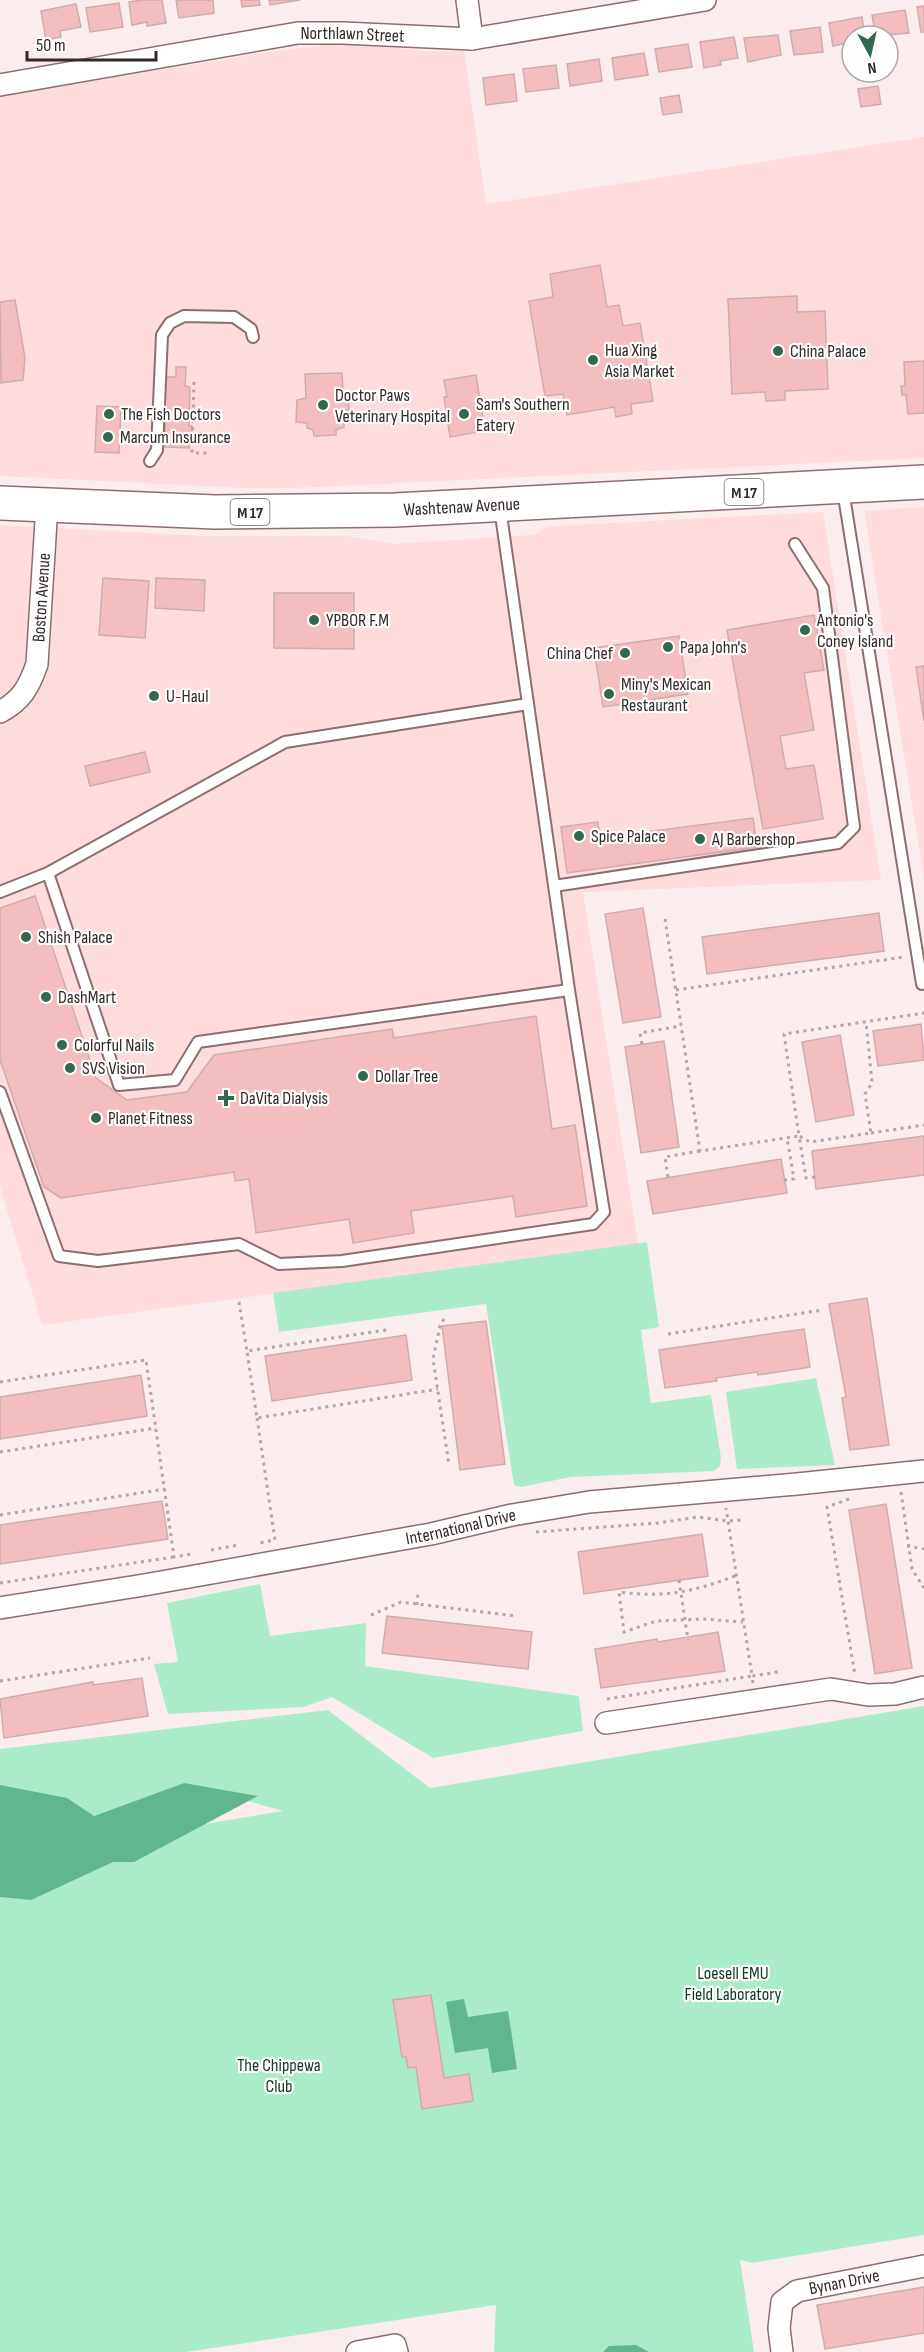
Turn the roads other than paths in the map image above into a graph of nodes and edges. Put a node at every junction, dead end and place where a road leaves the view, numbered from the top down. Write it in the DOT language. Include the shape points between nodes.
graph roads {
  1 [pos="466,0"];
  2 [pos="705,0"];
  3 [pos="472,39"];
  4 [pos="0,86"];
  5 [pos="253,337"];
  6 [pos="150,461"];
  7 [pos="924,482"];
  8 [pos="842,486"];
  9 [pos="0,503"];
  10 [pos="47,504"];
  11 [pos="499,505"];
  12 [pos="795,544"];
  13 [pos="528,704"];
  14 [pos="0,712"];
  15 [pos="48,873"];
  16 [pos="554,886"];
  17 [pos="0,892"];
  18 [pos="922,984"];
  19 [pos="569,990"];
  20 [pos="0,1092"];
  21 [pos="924,1471"];
  22 [pos="0,1608"];
  23 [pos="924,1687"];
  24 [pos="606,1723"];
  25 [pos="924,2265"];
  26 [pos="357,2352"];
  27 [pos="397,2352"];
  28 [pos="782,2352"];
  1 -- 3 [label="street"];
  2 -- 3 [label="street, Northlawn Street"];
  3 -- 4 [label="street, Northlawn Street" via="298,33"];
  5 -- 6 [label="lane" via="251,329 234,317 184,316 166,328 162,335 157,450"];
  7 -- 8 [label="main road, Washtenaw Avenue / M 17"];
  8 -- 11 [label="main road, Washtenaw Avenue / M 17"];
  8 -- 18 [label="lane"];
  9 -- 10 [label="main road, Washtenaw Avenue / M 17"];
  10 -- 11 [label="main road, Washtenaw Avenue / M 17" via="275,512"];
  10 -- 14 [label="street, Boston Avenue" via="37,664 29,688"];
  11 -- 13 [label="lane"];
  12 -- 16 [label="lane" via="823,588 854,827 838,843"];
  13 -- 15 [label="lane" via="285,742"];
  13 -- 16 [label="lane"];
  15 -- 17 [label="lane"];
  15 -- 19 [label="lane" via="119,1085 174,1080 198,1042"];
  16 -- 19 [label="lane"];
  19 -- 20 [label="lane" via="604,1212 593,1224 342,1260 279,1264 239,1244 98,1261 59,1256"];
  21 -- 22 [label="street, International Drive" via="589,1502 431,1534"];
  23 -- 24 [label="street" via="868,1695 831,1689"];
  25 -- 28 [label="street, Bynan Drive" via="797,2291 782,2302"];
  26 -- 27 [label="street" via="395,2345"];
}
